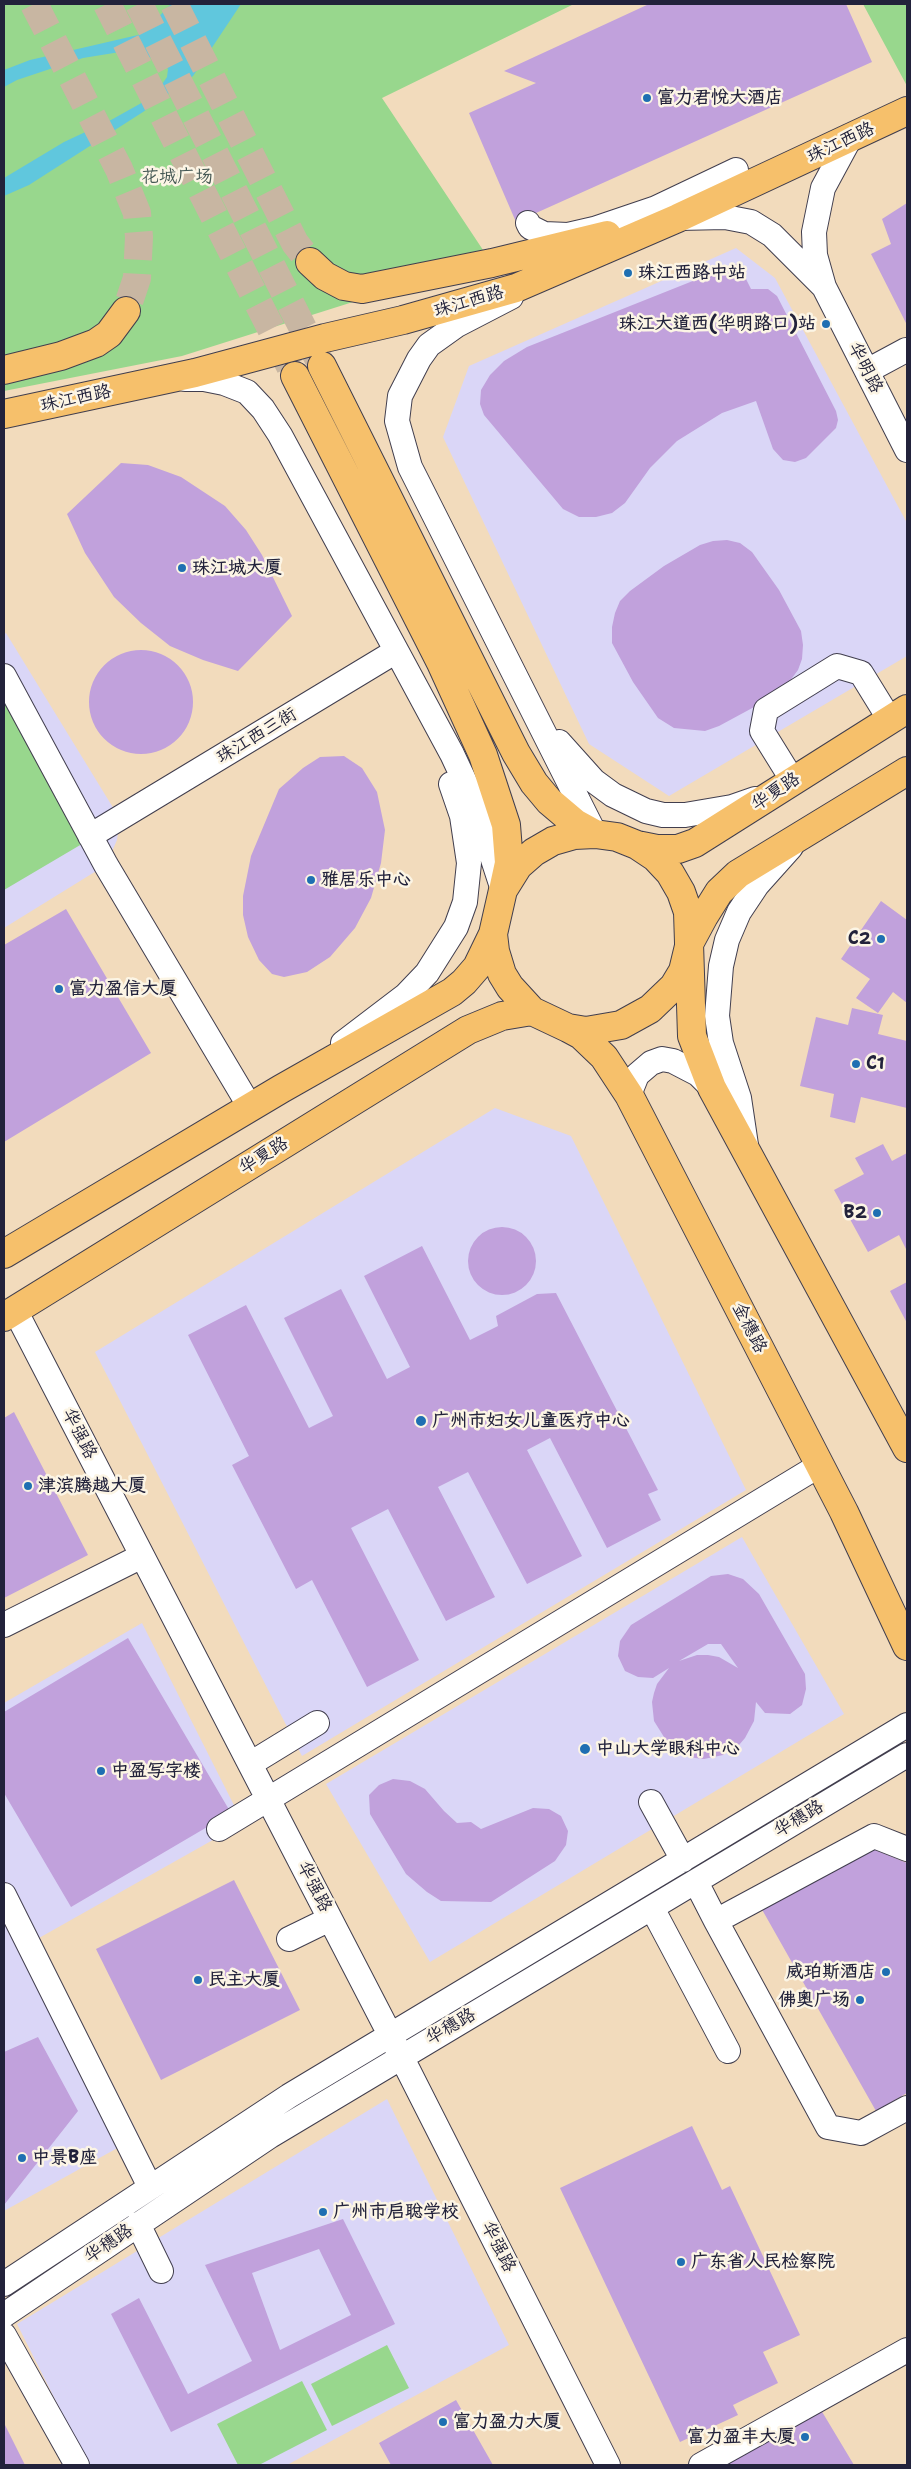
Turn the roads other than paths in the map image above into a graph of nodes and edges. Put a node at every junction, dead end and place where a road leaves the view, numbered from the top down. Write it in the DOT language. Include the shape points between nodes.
graph roads {
  1 [pos="907,111"];
  2 [pos="850,138"];
  3 [pos="736,170"];
  4 [pos="678,218"];
  5 [pos="528,223"];
  6 [pos="582,260"];
  7 [pos="310,262"];
  8 [pos="824,287"];
  9 [pos="126,311"];
  10 [pos="906,350"];
  11 [pos="322,366"];
  12 [pos="4,370"];
  13 [pos="867,371"];
  14 [pos="296,376"];
  15 [pos="161,380"];
  16 [pos="4,414"];
  17 [pos="907,450"];
  18 [pos="381,624"];
  19 [pos="393,653"];
  20 [pos="4,676"];
  21 [pos="526,697"];
  22 [pos="899,714"];
  23 [pos="907,770"];
  24 [pos="786,786"];
  25 [pos="120,819"];
  26 [pos="806,831"];
  27 [pos="595,834"];
  28 [pos="90,836"];
  29 [pos="637,845"];
  30 [pos="106,865"];
  31 [pos="503,890"];
  32 [pos="493,934"];
  33 [pos="690,942"];
  34 [pos="532,1012"];
  35 [pos="413,1016"];
  36 [pos="568,1028"];
  37 [pos="433,1051"];
  38 [pos="712,1088"];
  39 [pos="281,1089"];
  40 [pos="628,1095"];
  41 [pos="250,1107"];
  42 [pos="748,1154"];
  43 [pos="4,1254"];
  44 [pos="9,1314"];
  45 [pos="907,1448"];
  46 [pos="820,1465"];
  47 [pos="142,1556"];
  48 [pos="4,1625"];
  49 [pos="907,1646"];
  50 [pos="317,1723"];
  51 [pos="907,1725"];
  52 [pos="907,1755"];
  53 [pos="250,1764"];
  54 [pos="268,1799"];
  55 [pos="651,1802"];
  56 [pos="219,1829"];
  57 [pos="907,1849"];
  58 [pos="683,1860"];
  59 [pos="696,1882"];
  60 [pos="4,1895"];
  61 [pos="652,1908"];
  62 [pos="330,1919"];
  63 [pos="716,1921"];
  64 [pos="289,1939"];
  65 [pos="390,2035"];
  66 [pos="728,2051"];
  67 [pos="401,2056"];
  68 [pos="907,2108"];
  69 [pos="150,2187"];
  70 [pos="138,2224"];
  71 [pos="160,2271"];
  72 [pos="4,2284"];
  73 [pos="4,2314"];
  74 [pos="4,2335"];
  75 [pos="907,2350"];
  76 [pos="77,2465"];
  77 [pos="608,2465"];
  78 [pos="701,2465"];
  1 -- 2 [label="main road, 珠江西路"];
  2 -- 4 [label="main road, 珠江西路"];
  2 -- 8 [label="street" via="823,188 817,210 815,254"];
  3 -- 5 [label="street" via="656,208 594,229 568,235 544,234"];
  4 -- 6 [label="main road, 珠江西路"];
  4 -- 7 [label="main road" via="492,264 362,289 338,283"];
  4 -- 8 [label="street" via="725,217 751,222 772,235"];
  6 -- 15 [label="main road, 珠江西路" via="473,302"];
  6 -- 21 [label="street" via="443,334 419,359 400,396 397,421 410,467"];
  8 -- 13 [label="street, 华明路"];
  9 -- 12 [label="main road" via="109,334 96,343"];
  10 -- 13 [label="street"];
  11 -- 27 [label="main road" via="525,768 560,813"];
  13 -- 17 [label="street, 华明路"];
  14 -- 31 [label="main road" via="483,755 506,825 509,862"];
  15 -- 16 [label="main road, 珠江西路"];
  15 -- 18 [label="street" via="204,379 224,383 247,392 263,409 305,479"];
  18 -- 19 [label="street"];
  18 -- 31 [label="street" via="470,793"];
  19 -- 25 [label="street, 珠江西三街"];
  19 -- 39 [label="street" via="462,816 469,863 465,902 442,953 406,995"];
  20 -- 28 [label="street"];
  21 -- 24 [label="street" via="556,739 594,781 638,808 663,815 685,815 732,807"];
  21 -- 27 [label="street"];
  22 -- 24 [label="main road, 华夏路"];
  22 -- 24 [label="street" via="862,673 837,666 766,710 762,731"];
  23 -- 26 [label="main road, 华夏路"];
  24 -- 29 [label="main road, 华夏路" via="695,843 657,849"];
  25 -- 28 [label="street, 珠江西三街"];
  25 -- 30 [label="street" via="117,840"];
  26 -- 33 [label="main road, 华夏路" via="738,874 719,892"];
  26 -- 42 [label="street" via="757,885 740,912 727,940 721,966 717,1016 721,1042 739,1098"];
  27 -- 29 [label="main road, 华夏路" via="617,837"];
  27 -- 31 [label="main road, 华夏路" via="574,835 534,852 518,866"];
  28 -- 30 [label="street"];
  29 -- 33 [label="main road, 华夏路" via="670,873 681,892 688,912"];
  30 -- 41 [label="street"];
  31 -- 32 [label="main road, 华夏路"];
  32 -- 34 [label="main road, 华夏路" via="502,974"];
  32 -- 35 [label="main road, 华夏路" via="477,967 464,982"];
  33 -- 36 [label="main road, 华夏路" via="683,971 674,986 650,1009 621,1025 586,1031"];
  33 -- 38 [label="main road" via="692,1036"];
  34 -- 36 [label="main road, 华夏路"];
  34 -- 37 [label="main road, 华夏路" via="487,1021"];
  35 -- 37 [label="main road"];
  35 -- 39 [label="main road, 华夏路"];
  36 -- 40 [label="main road, 金穗路" via="582,1035 604,1057"];
  37 -- 44 [label="main road, 华夏路"];
  38 -- 40 [label="street" via="698,1074 662,1059 651,1063 637,1075"];
  38 -- 42 [label="main road"];
  39 -- 41 [label="main road, 华夏路"];
  40 -- 46 [label="main road, 金穗路"];
  41 -- 43 [label="main road, 华夏路"];
  42 -- 45 [label="main road"];
  44 -- 47 [label="street, 华强路"];
  46 -- 49 [label="main road, 金穗路"];
  46 -- 54 [label="street"];
  47 -- 48 [label="street"];
  47 -- 53 [label="street, 华强路"];
  50 -- 53 [label="street"];
  51 -- 58 [label="street, 华穗路"];
  52 -- 59 [label="street, 华穗路"];
  53 -- 54 [label="street, 华强路"];
  54 -- 56 [label="street"];
  54 -- 62 [label="street, 华强路"];
  55 -- 58 [label="street"];
  57 -- 63 [label="street" via="874,1836"];
  58 -- 65 [label="street, 华穗路"];
  59 -- 61 [label="street, 华穗路"];
  59 -- 63 [label="street"];
  60 -- 69 [label="street"];
  61 -- 66 [label="street"];
  61 -- 67 [label="street, 华穗路"];
  62 -- 64 [label="street"];
  62 -- 65 [label="street, 华强路"];
  63 -- 68 [label="street" via="828,2127 862,2133"];
  65 -- 67 [label="street, 华强路"];
  65 -- 69 [label="street, 华穗路" via="281,2101"];
  67 -- 70 [label="street, 华穗路" via="270,2136"];
  67 -- 77 [label="street, 华强路"];
  69 -- 72 [label="street, 华穗路"];
  70 -- 71 [label="street"];
  70 -- 73 [label="street, 华穗路"];
  74 -- 76 [label="street"];
  75 -- 78 [label="street"];
}
